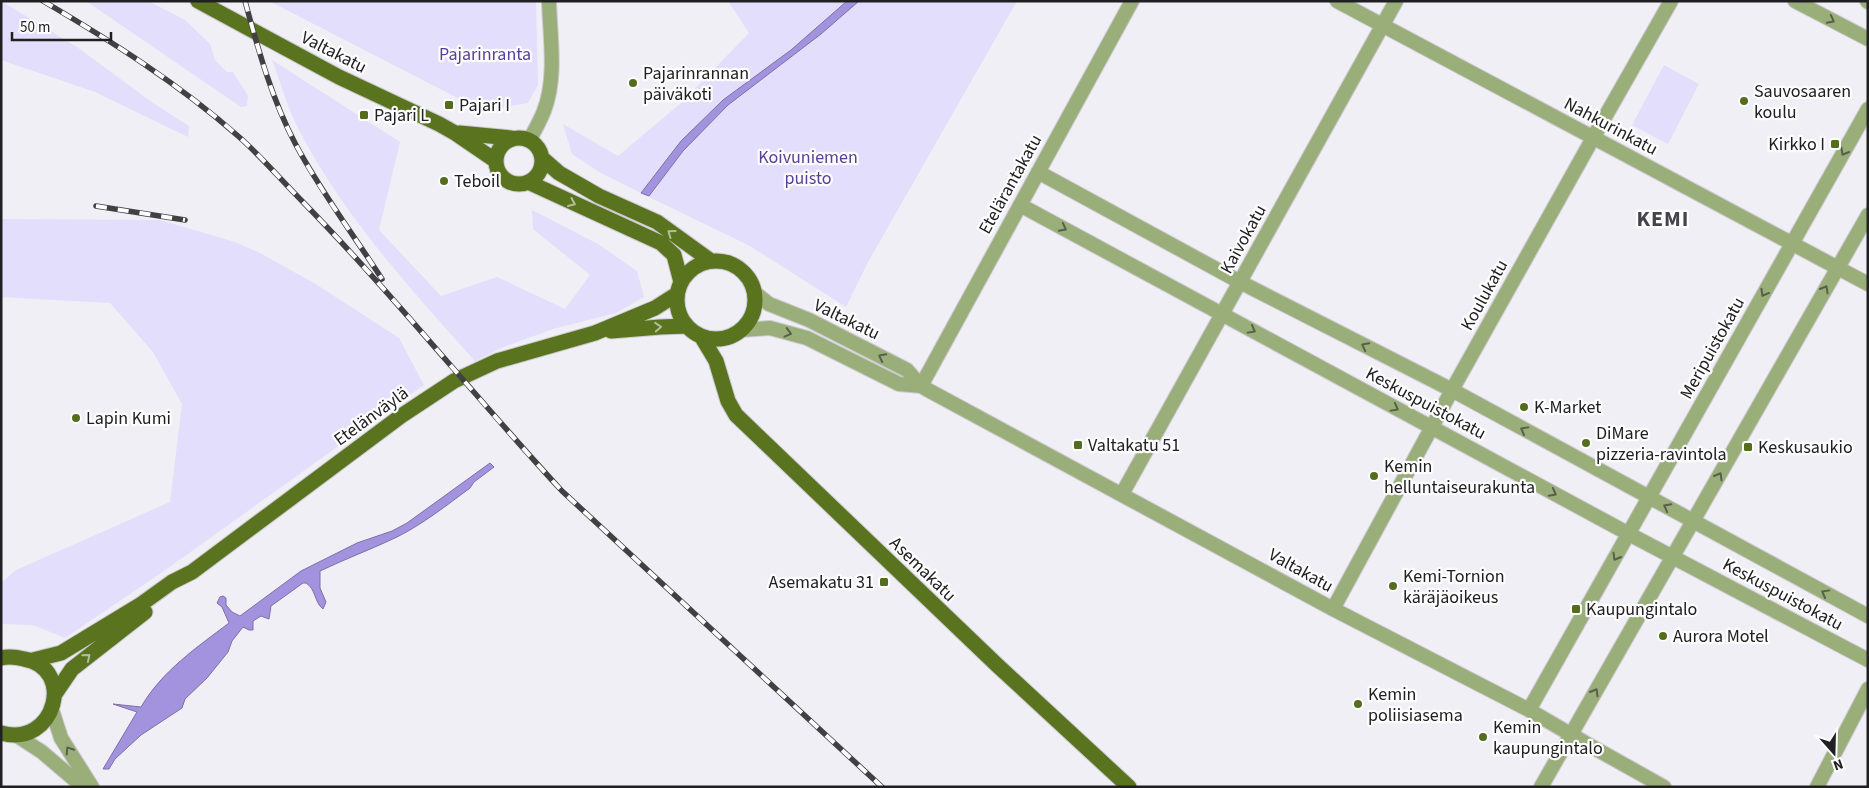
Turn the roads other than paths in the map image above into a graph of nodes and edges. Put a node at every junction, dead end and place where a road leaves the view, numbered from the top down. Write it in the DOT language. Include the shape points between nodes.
graph roads {
  1 [pos="198,1"];
  2 [pos="549,1"];
  3 [pos="1132,1"];
  4 [pos="1337,1"];
  5 [pos="1396,1"];
  6 [pos="1671,1"];
  7 [pos="1794,1"];
  8 [pos="1382,26"];
  9 [pos="1868,39"];
  10 [pos="1868,109"];
  11 [pos="455,133"];
  12 [pos="511,138"];
  13 [pos="1593,138"];
  14 [pos="530,139"];
  15 [pos="543,159"];
  16 [pos="496,161"];
  17 [pos="1038,172"];
  18 [pos="528,182"];
  19 [pos="1020,205"];
  20 [pos="1868,215"];
  21 [pos="1792,244"];
  22 [pos="711,261"];
  23 [pos="1837,268"];
  24 [pos="1240,282"];
  25 [pos="1868,284"];
  26 [pos="679,288"];
  27 [pos="754,292"];
  28 [pos="1222,314"];
  29 [pos="687,326"];
  30 [pos="740,330"];
  31 [pos="594,333"];
  32 [pos="701,336"];
  33 [pos="726,338"];
  34 [pos="716,361"];
  35 [pos="921,386"];
  36 [pos="1452,390"];
  37 [pos="1432,428"];
  38 [pos="1122,494"];
  39 [pos="1649,498"];
  40 [pos="1693,521"];
  41 [pos="1629,534"];
  42 [pos="1674,557"];
  43 [pos="192,572"];
  44 [pos="1333,609"];
  45 [pos="1868,616"];
  46 [pos="1,658"];
  47 [pos="33,660"];
  48 [pos="1868,660"];
  49 [pos="1868,689"];
  50 [pos="55,694"];
  51 [pos="52,710"];
  52 [pos="1529,710"];
  53 [pos="8,734"];
  54 [pos="1570,734"];
  55 [pos="83,787"];
  56 [pos="92,787"];
  57 [pos="1129,787"];
  58 [pos="1540,787"];
  59 [pos="1664,787"];
  60 [pos="1817,787"];
  1 -- 11 [label="main road, Valtakatu" via="339,77"];
  2 -- 14 [label="street" via="552,68 544,110"];
  3 -- 17 [label="street, Etelärantakatu"];
  4 -- 8 [label="street, Nahkurinkatu"];
  5 -- 8 [label="street, Kaivokatu"];
  6 -- 13 [label="street, Koulukatu"];
  7 -- 9 [label="street, one-way"];
  8 -- 13 [label="street, Nahkurinkatu"];
  8 -- 24 [label="street, Kaivokatu"];
  10 -- 21 [label="street, Meripuistokatu, one-way"];
  11 -- 12 [label="main road, Valtakatu"];
  11 -- 16 [label="main road, Valtakatu"];
  12 -- 14 [label="main road"];
  12 -- 16 [label="main road" via="500,147"];
  13 -- 21 [label="street, Nahkurinkatu"];
  13 -- 36 [label="street, Koulukatu"];
  14 -- 15 [label="main road" via="539,147"];
  15 -- 18 [label="main road" via="542,169"];
  22 -- 15 [label="main road, one-way" via="658,222 599,196"];
  16 -- 18 [label="main road" via="500,174 506,180 520,184"];
  17 -- 19 [label="street, Etelärantakatu"];
  17 -- 24 [label="street, Keskuspuistokatu"];
  18 -- 26 [label="main road, one-way" via="661,243 674,255"];
  19 -- 28 [label="street, Keskuspuistokatu, one-way"];
  19 -- 35 [label="street, Etelärantakatu"];
  20 -- 23 [label="street"];
  21 -- 23 [label="street, Nahkurinkatu"];
  21 -- 39 [label="street, Meripuistokatu, one-way"];
  22 -- 26 [label="main road" via="688,272"];
  22 -- 27 [label="main road" via="734,265 750,281"];
  23 -- 25 [label="street, Nahkurinkatu"];
  40 -- 23 [label="street, one-way"];
  24 -- 28 [label="street, Kaivokatu"];
  36 -- 24 [label="street, Keskuspuistokatu, one-way"];
  26 -- 29 [label="main road" via="678,311"];
  26 -- 31 [label="main road, Etelänväylä" via="655,308"];
  27 -- 30 [label="main road" via="753,313"];
  35 -- 27 [label="street, Valtakatu, one-way" via="907,370 809,320 769,304"];
  28 -- 37 [label="street, Keskuspuistokatu, one-way"];
  28 -- 38 [label="street, Kaivokatu"];
  31 -- 29 [label="main road, Etelänväylä, one-way"];
  29 -- 32 [label="main road"];
  30 -- 33 [label="main road"];
  30 -- 35 [label="street, Valtakatu, one-way" via="770,328 807,338 898,384"];
  31 -- 43 [label="main road, Etelänväylä" via="497,361 454,381 401,416"];
  32 -- 33 [label="main road"];
  32 -- 34 [label="main road, Asemakatu"];
  33 -- 34 [label="main road"];
  34 -- 57 [label="main road, Asemakatu" via="728,401 736,415"];
  35 -- 38 [label="street, Valtakatu"];
  36 -- 37 [label="street, Koulukatu"];
  39 -- 36 [label="street, Keskuspuistokatu, one-way"];
  37 -- 41 [label="street, Keskuspuistokatu, one-way"];
  37 -- 44 [label="street, Koulukatu"];
  38 -- 44 [label="street, Valtakatu"];
  40 -- 39 [label="street, Keskuspuistokatu, one-way"];
  39 -- 41 [label="street, Meripuistokatu"];
  40 -- 42 [label="street"];
  45 -- 40 [label="street, Keskuspuistokatu, one-way"];
  41 -- 42 [label="street, Keskuspuistokatu"];
  41 -- 52 [label="street, Meripuistokatu, one-way"];
  42 -- 48 [label="street, Keskuspuistokatu"];
  54 -- 42 [label="street, one-way"];
  43 -- 47 [label="main road, Etelänväylä" via="61,653"];
  50 -- 43 [label="main road, Etelänväylä, one-way" via="72,669 175,590"];
  44 -- 52 [label="street, Valtakatu"];
  46 -- 47 [label="main road" via="10,656"];
  47 -- 50 [label="main road" via="48,674"];
  49 -- 60 [label="street"];
  50 -- 51 [label="main road"];
  51 -- 53 [label="main road" via="44,723 31,732"];
  56 -- 51 [label="street, one-way" via="61,738"];
  52 -- 54 [label="street, Valtakatu"];
  53 -- 55 [label="street" via="42,752"];
  54 -- 58 [label="street"];
  54 -- 59 [label="street, Valtakatu"];
}
